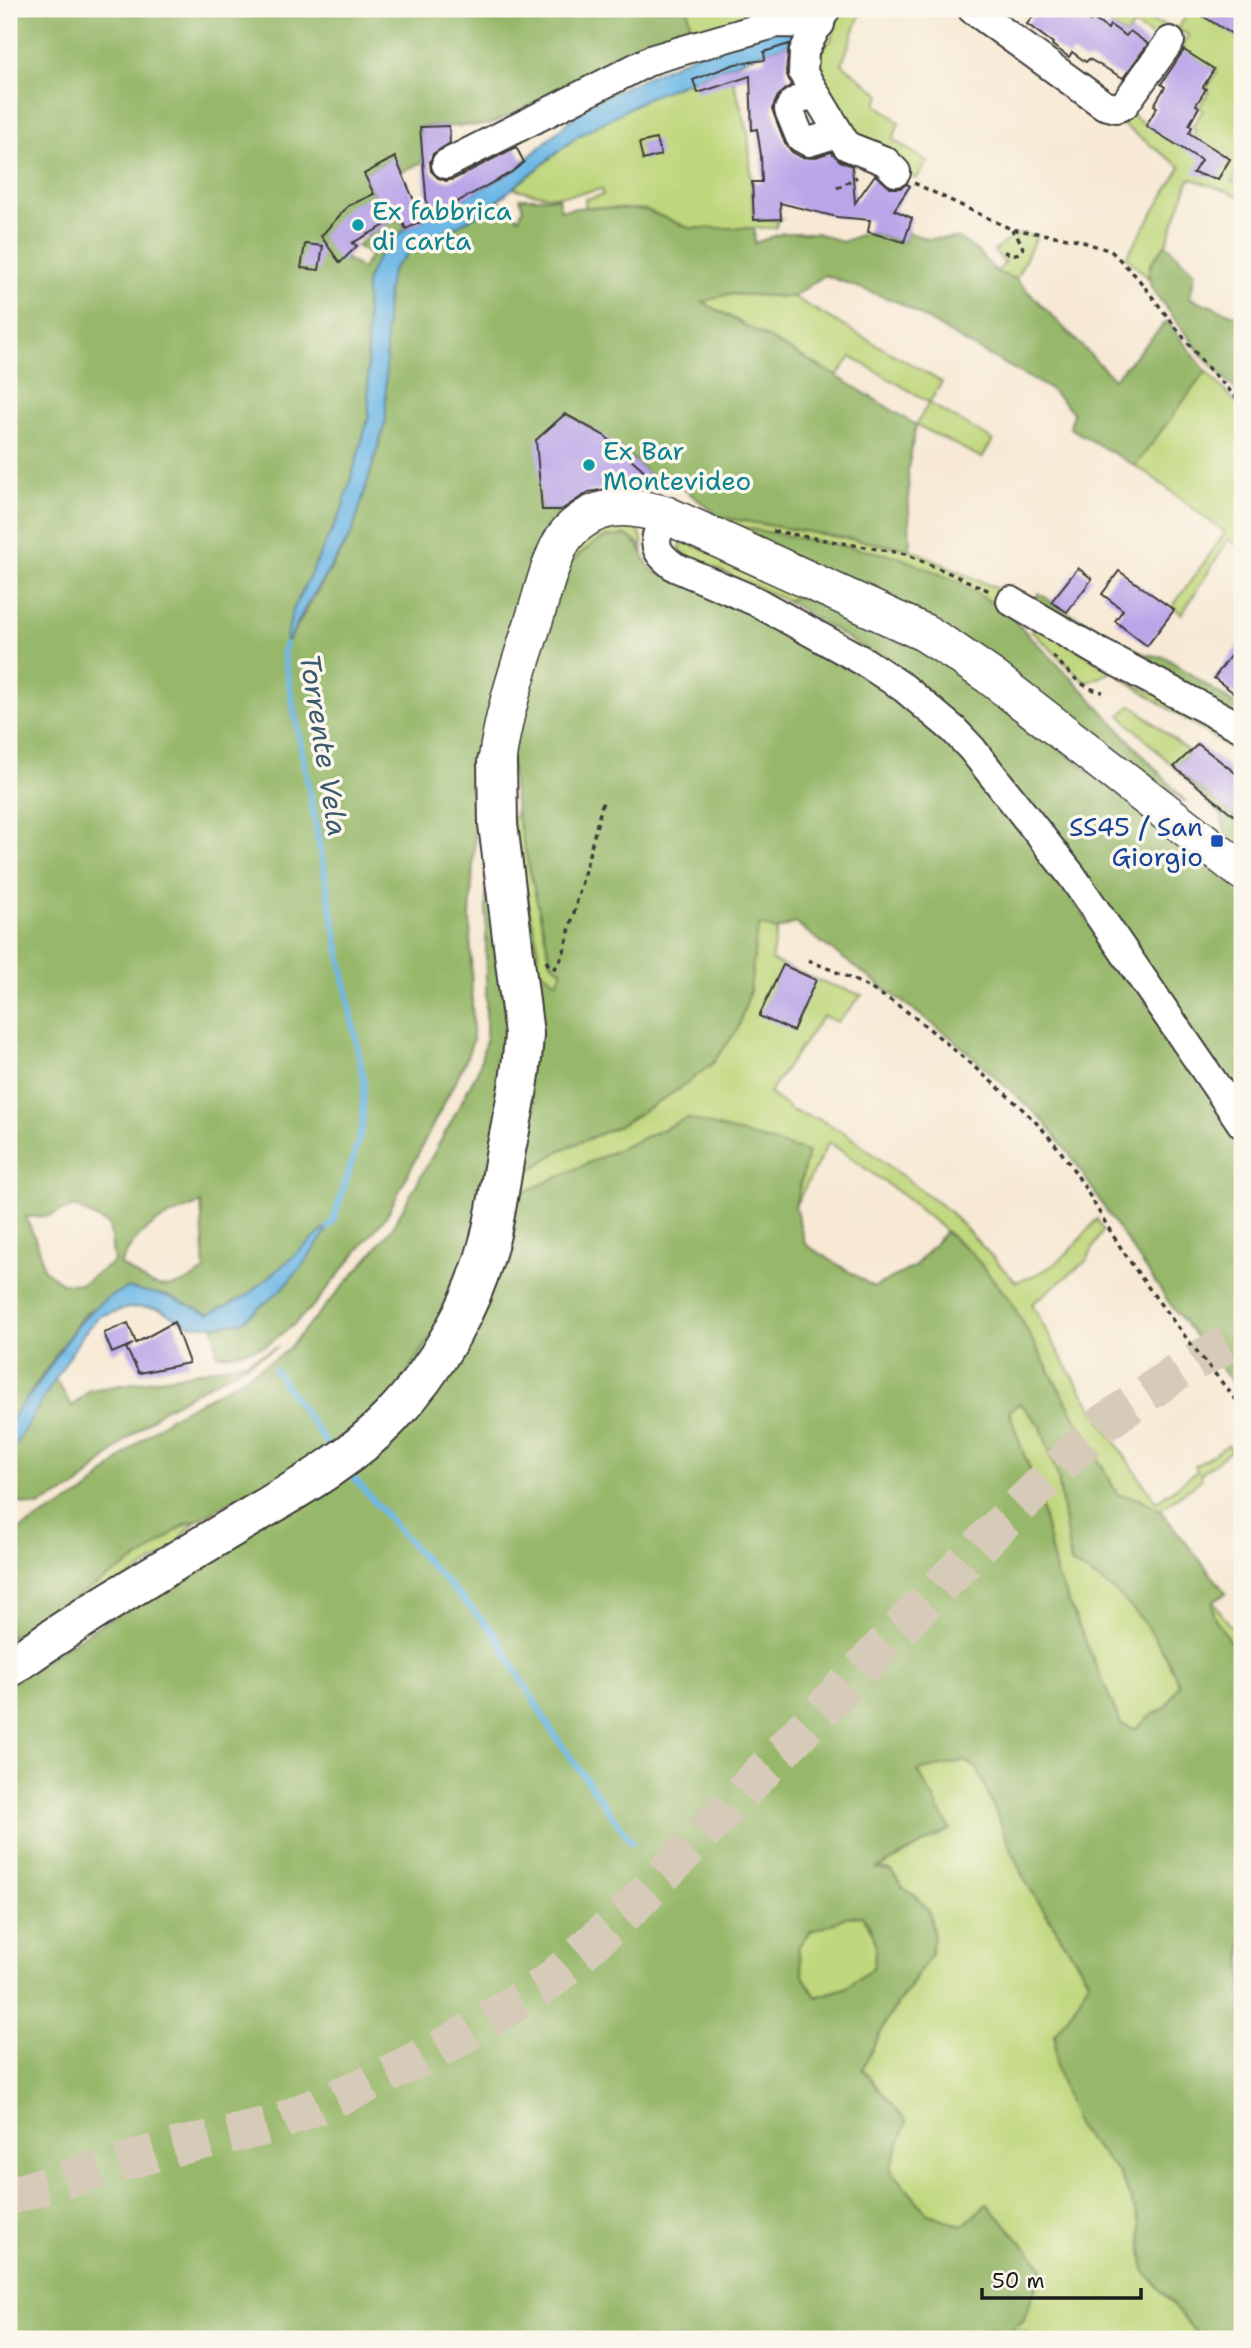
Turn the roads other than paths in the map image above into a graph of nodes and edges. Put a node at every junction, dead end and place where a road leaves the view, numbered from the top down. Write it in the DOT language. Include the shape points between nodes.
graph roads {
  1 [pos="972,9"];
  2 [pos="818,18"];
  3 [pos="1170,40"];
  4 [pos="446,164"];
  5 [pos="896,172"];
  6 [pos="666,515"];
  7 [pos="1011,601"];
  8 [pos="1242,728"];
  9 [pos="497,762"];
  10 [pos="1242,872"];
  11 [pos="1242,1124"];
  12 [pos="9,1668"];
  1 -- 3 [label="street" via="1111,107 1124,105"];
  2 -- 4 [label="street" via="777,23 653,59"];
  2 -- 5 [label="street" via="807,43 803,74 847,146 854,173 885,161"];
  6 -- 9 [label="main road" via="636,507 604,509 580,521 562,541 519,668"];
  6 -- 10 [label="main road" via="925,633 990,676"];
  6 -- 11 [label="street" via="656,547 675,567 755,601 865,662 931,709 972,749 1072,876"];
  7 -- 8 [label="street"];
  9 -- 12 [label="highway" via="498,824 524,1034 522,1065 489,1240 471,1294 447,1343 388,1420 347,1454"];
}
